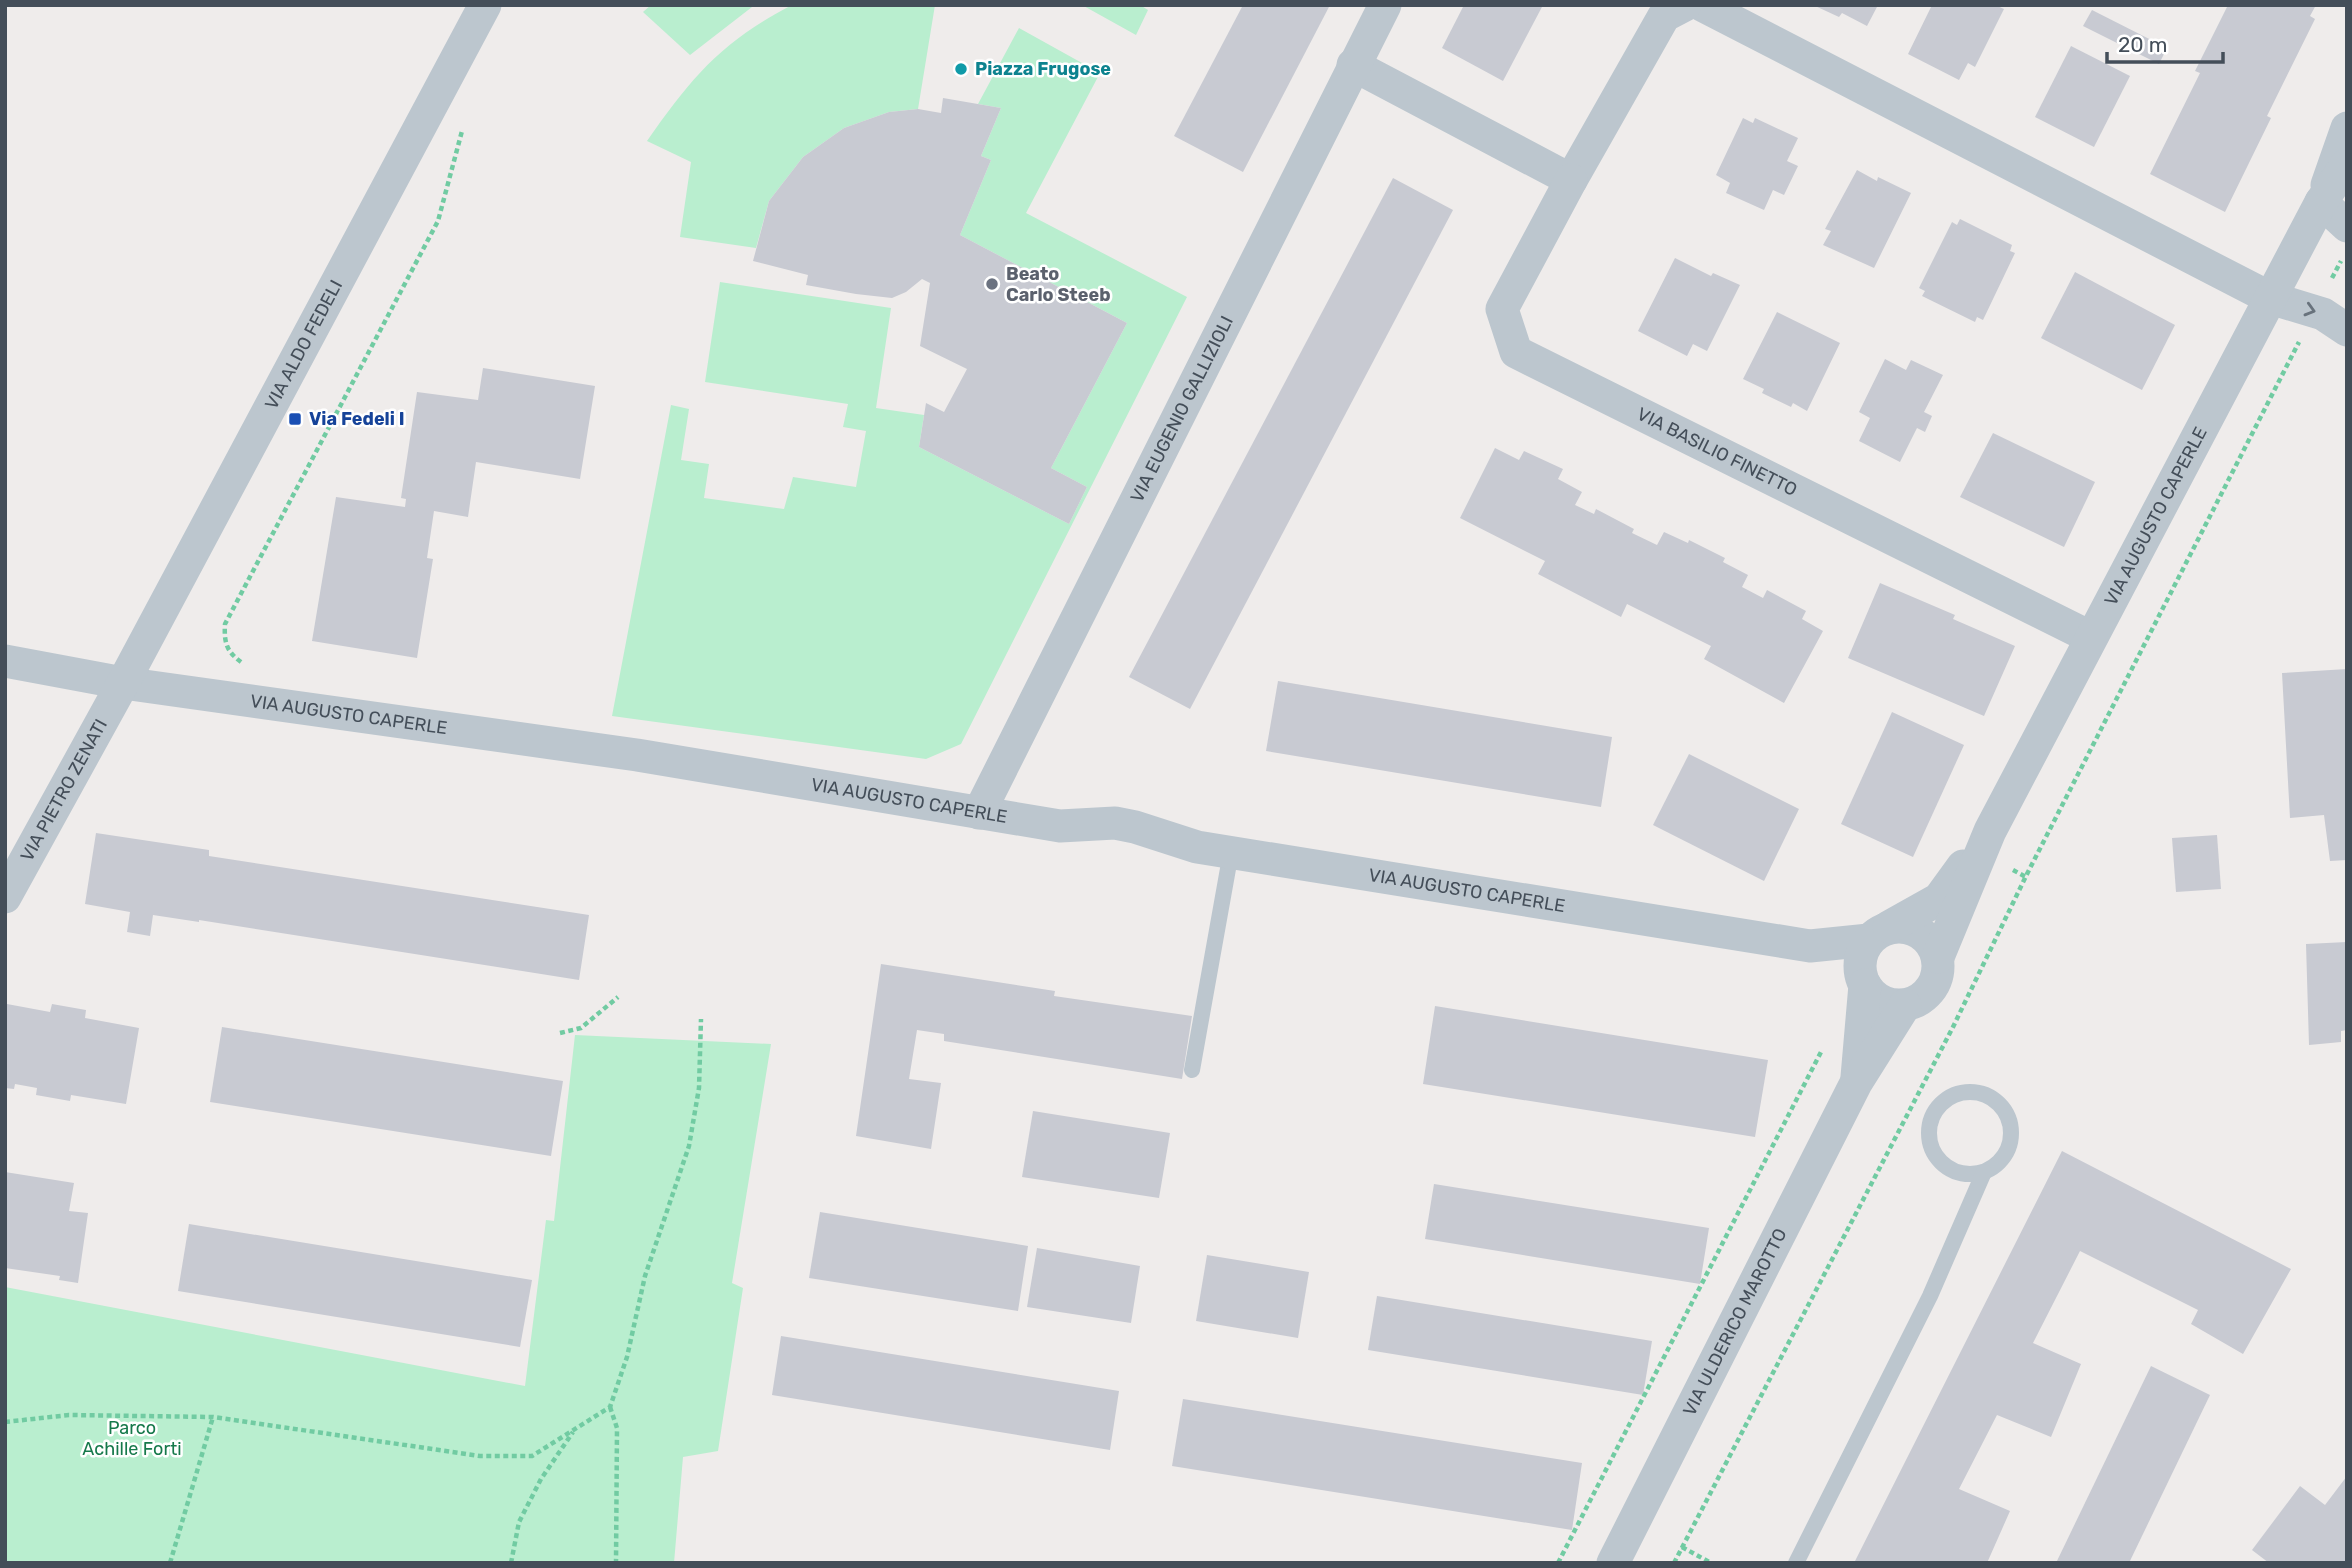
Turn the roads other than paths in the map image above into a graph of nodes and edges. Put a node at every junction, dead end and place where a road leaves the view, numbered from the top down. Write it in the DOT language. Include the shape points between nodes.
graph roads {
  1 [pos="485,5"];
  2 [pos="1385,5"];
  3 [pos="1685,5"];
  4 [pos="1702,5"];
  5 [pos="1353,65"];
  6 [pos="2347,128"];
  7 [pos="2347,164"];
  8 [pos="1571,180"];
  9 [pos="2321,202"];
  10 [pos="2347,226"];
  11 [pos="2270,298"];
  12 [pos="2347,330"];
  13 [pos="2090,637"];
  14 [pos="5,661"];
  15 [pos="122,683"];
  16 [pos="978,813"];
  17 [pos="1990,831"];
  18 [pos="1231,852"];
  19 [pos="5,897"];
  20 [pos="1879,934"];
  21 [pos="1810,946"];
  22 [pos="1938,957"];
  23 [pos="1863,980"];
  24 [pos="1905,1005"];
  25 [pos="1192,1070"];
  26 [pos="1856,1083"];
  27 [pos="1984,1172"];
  28 [pos="1613,1563"];
  29 [pos="1796,1563"];
  1 -- 15 [label="street, VIA ALDO FEDELI"];
  2 -- 5 [label="street, VIA EUGENIO GALLIZIOLI"];
  3 -- 8 [label="street, VIA BASILIO FINETTO" via="1664,16"];
  4 -- 11 [label="street"];
  5 -- 8 [label="street"];
  5 -- 16 [label="street, VIA EUGENIO GALLIZIOLI"];
  6 -- 9 [label="street, VIA AUGUSTO CAPERLE"];
  7 -- 9 [label="street, VIA AUGUSTO CAPERLE"];
  8 -- 13 [label="street, VIA BASILIO FINETTO" via="1502,309 1516,352"];
  9 -- 10 [label="street"];
  9 -- 11 [label="street, VIA AUGUSTO CAPERLE"];
  11 -- 12 [label="street, one-way" via="2323,314"];
  11 -- 13 [label="street, VIA AUGUSTO CAPERLE"];
  13 -- 17 [label="street, VIA AUGUSTO CAPERLE"];
  14 -- 15 [label="street, VIA AUGUSTO CAPERLE"];
  15 -- 16 [label="street, VIA AUGUSTO CAPERLE" via="637,755"];
  15 -- 19 [label="street, VIA PIETRO ZENATI"];
  16 -- 18 [label="street, VIA AUGUSTO CAPERLE" via="1060,826 1115,823"];
  17 -- 20 [label="street, VIA AUGUSTO CAPERLE" via="1938,900"];
  17 -- 22 [label="street, VIA AUGUSTO CAPERLE"];
  18 -- 21 [label="street, VIA AUGUSTO CAPERLE"];
  18 -- 25 [label="lane"];
  20 -- 21 [label="street, VIA AUGUSTO CAPERLE"];
  20 -- 22 [label="street, VIA AUGUSTO CAPERLE" via="1902,926 1914,929 1925,935"];
  20 -- 23 [label="street" via="1863,951"];
  21 -- 23 [label="street, VIA AUGUSTO CAPERLE"];
  22 -- 24 [label="street, VIA AUGUSTO CAPERLE" via="1936,982 1928,993"];
  23 -- 24 [label="street, VIA AUGUSTO CAPERLE" via="1882,1001"];
  23 -- 26 [label="street, VIA ULDERICO MAROTTO"];
  24 -- 26 [label="street, VIA ULDERICO MAROTTO"];
  26 -- 28 [label="street, VIA ULDERICO MAROTTO"];
  27 -- 27 [label="lane" via="2006,1154 2011,1129 2008,1117 1991,1097 1966,1092 1954,1095 1934,1112 1929,1140 1934,1154 1956,1172"];
  27 -- 29 [label="lane" via="1930,1296"];
}
